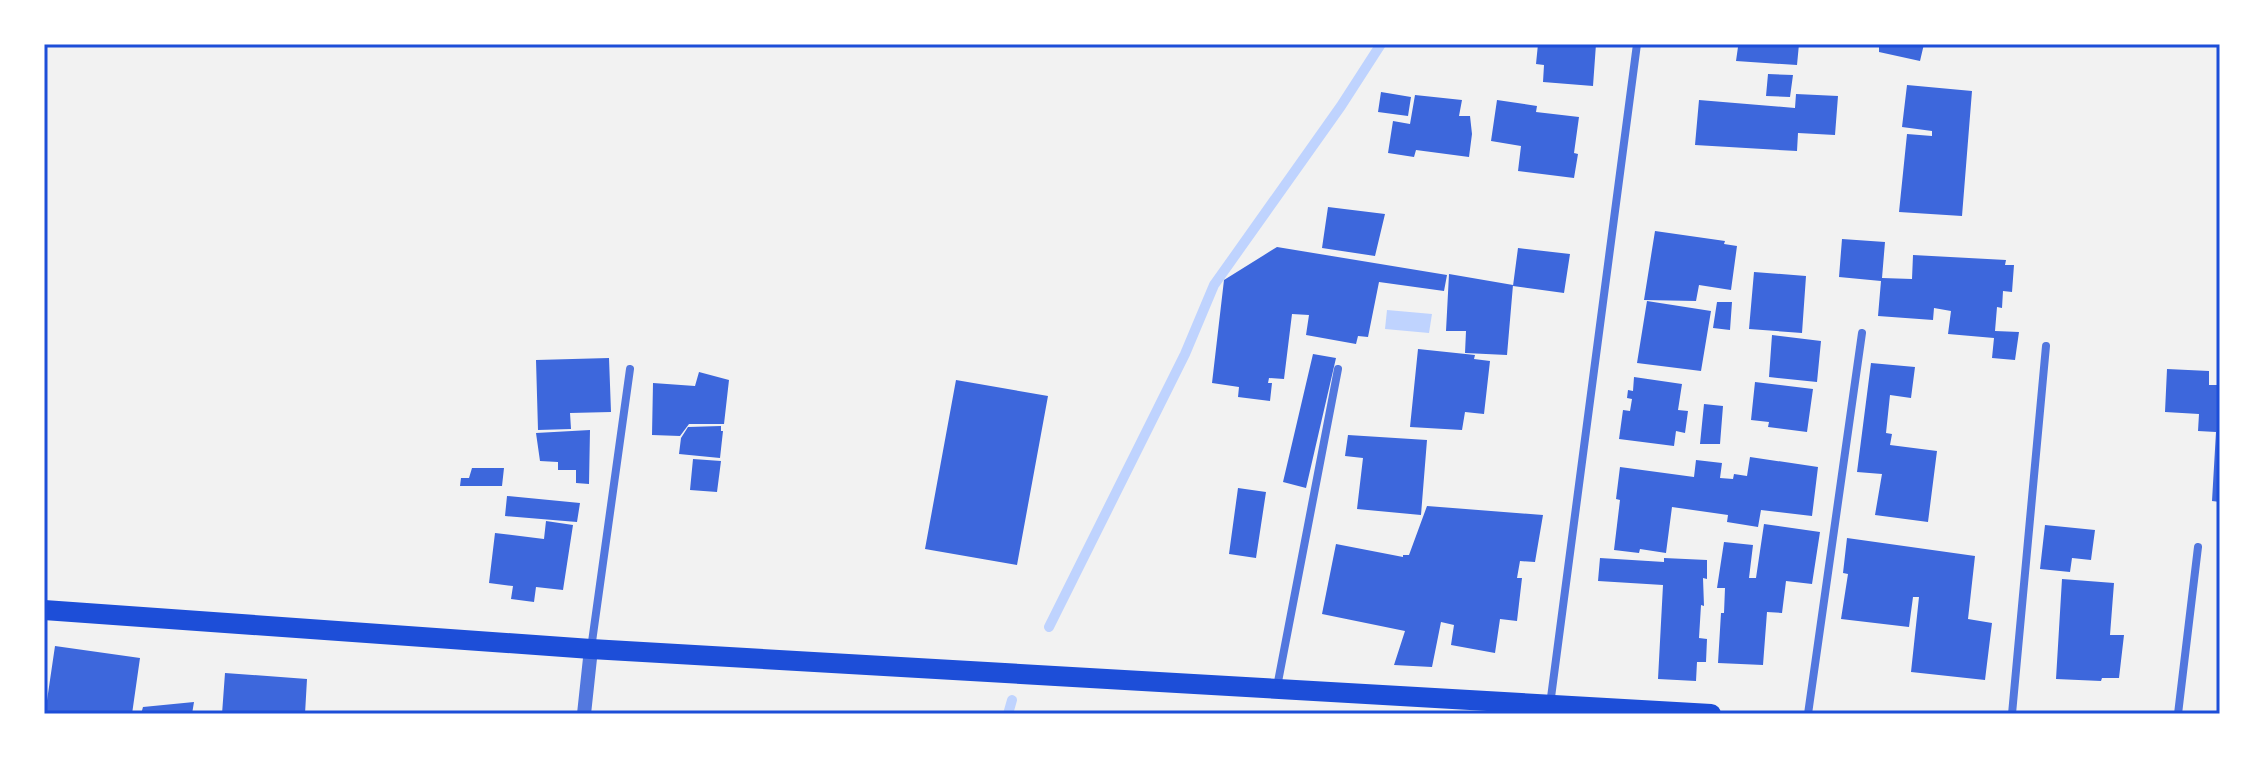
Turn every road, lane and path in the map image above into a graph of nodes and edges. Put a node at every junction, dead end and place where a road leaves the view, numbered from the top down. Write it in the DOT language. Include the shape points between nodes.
graph roads {
  1 [pos="1637,44"];
  2 [pos="1862,333"];
  3 [pos="2046,346"];
  4 [pos="630,369"];
  5 [pos="1338,369"];
  6 [pos="2198,547"];
  7 [pos="44,610"];
  8 [pos="591,649"];
  9 [pos="1276,688"];
  10 [pos="1550,709"];
  11 [pos="584,714"];
  12 [pos="1711,714"];
  13 [pos="1808,714"];
  14 [pos="2012,714"];
  15 [pos="2178,714"];
  1 -- 10 [label="street"];
  2 -- 13 [label="street"];
  3 -- 14 [label="street"];
  4 -- 8 [label="street"];
  5 -- 9 [label="street"];
  6 -- 15 [label="street"];
  7 -- 8 [label="main road"];
  8 -- 9 [label="main road"];
  8 -- 11 [label="street"];
  9 -- 10 [label="main road"];
  10 -- 12 [label="main road"];
}
